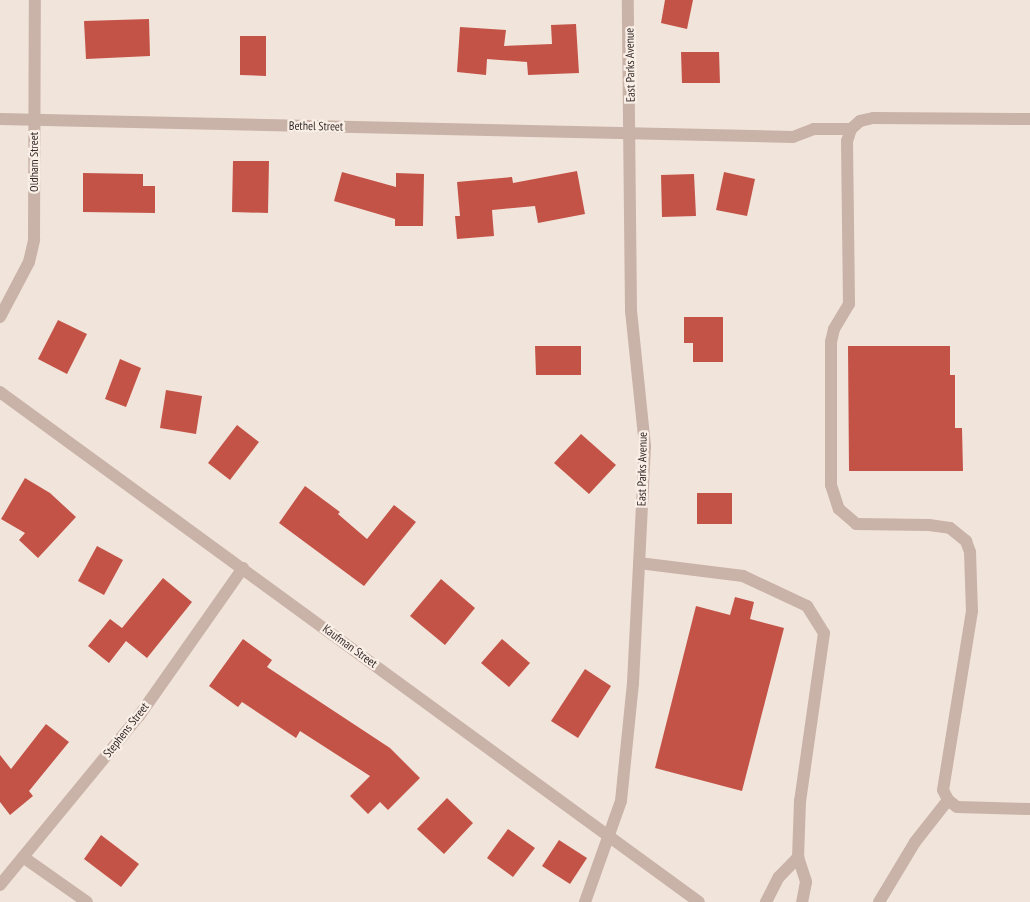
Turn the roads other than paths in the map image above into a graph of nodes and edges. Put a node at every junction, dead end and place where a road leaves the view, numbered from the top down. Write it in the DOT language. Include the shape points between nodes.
graph roads {
  1 [pos="35,0"];
  2 [pos="628,0"];
  3 [pos="0,119"];
  4 [pos="1030,120"];
  5 [pos="34,121"];
  6 [pos="851,129"];
  7 [pos="631,131"];
  8 [pos="0,317"];
  9 [pos="0,392"];
  10 [pos="639,563"];
  11 [pos="243,568"];
  12 [pos="948,800"];
  13 [pos="1030,809"];
  14 [pos="610,835"];
  15 [pos="23,857"];
  16 [pos="798,857"];
  17 [pos="0,885"];
  18 [pos="87,902"];
  19 [pos="586,902"];
  20 [pos="699,902"];
  21 [pos="766,902"];
  22 [pos="802,902"];
  23 [pos="879,902"];
  1 -- 5 [label="street, Oldham Street"];
  2 -- 7 [label="street, East Parks Avenue"];
  3 -- 5 [label="street, Bethel Street"];
  4 -- 6 [label="street" via="873,118 860,121"];
  5 -- 7 [label="street, Bethel Street"];
  5 -- 8 [label="street, Oldham Street" via="34,240 30,262"];
  6 -- 7 [label="street, Bethel Street" via="814,129 793,137"];
  6 -- 12 [label="street" via="846,141 849,304 834,328 831,342 831,485 839,509 856,524 950,528 959,534 970,552 972,611 943,775 943,790"];
  7 -- 10 [label="street, East Parks Avenue" via="631,311 645,446"];
  9 -- 11 [label="street, Kaufman Street"];
  10 -- 14 [label="street, East Parks Avenue" via="633,684 621,801"];
  10 -- 16 [label="street" via="743,576 807,606 824,633 800,801"];
  11 -- 14 [label="street, Kaufman Street"];
  11 -- 15 [label="street, Stephens Street" via="139,716"];
  12 -- 13 [label="street" via="957,807 976,810"];
  12 -- 23 [label="street" via="915,842"];
  14 -- 19 [label="street, East Parks Avenue"];
  14 -- 20 [label="street, Kaufman Street"];
  15 -- 17 [label="street, Stephens Street"];
  15 -- 18 [label="street"];
  16 -- 21 [label="street" via="779,877"];
  16 -- 22 [label="street" via="806,882"];
}
